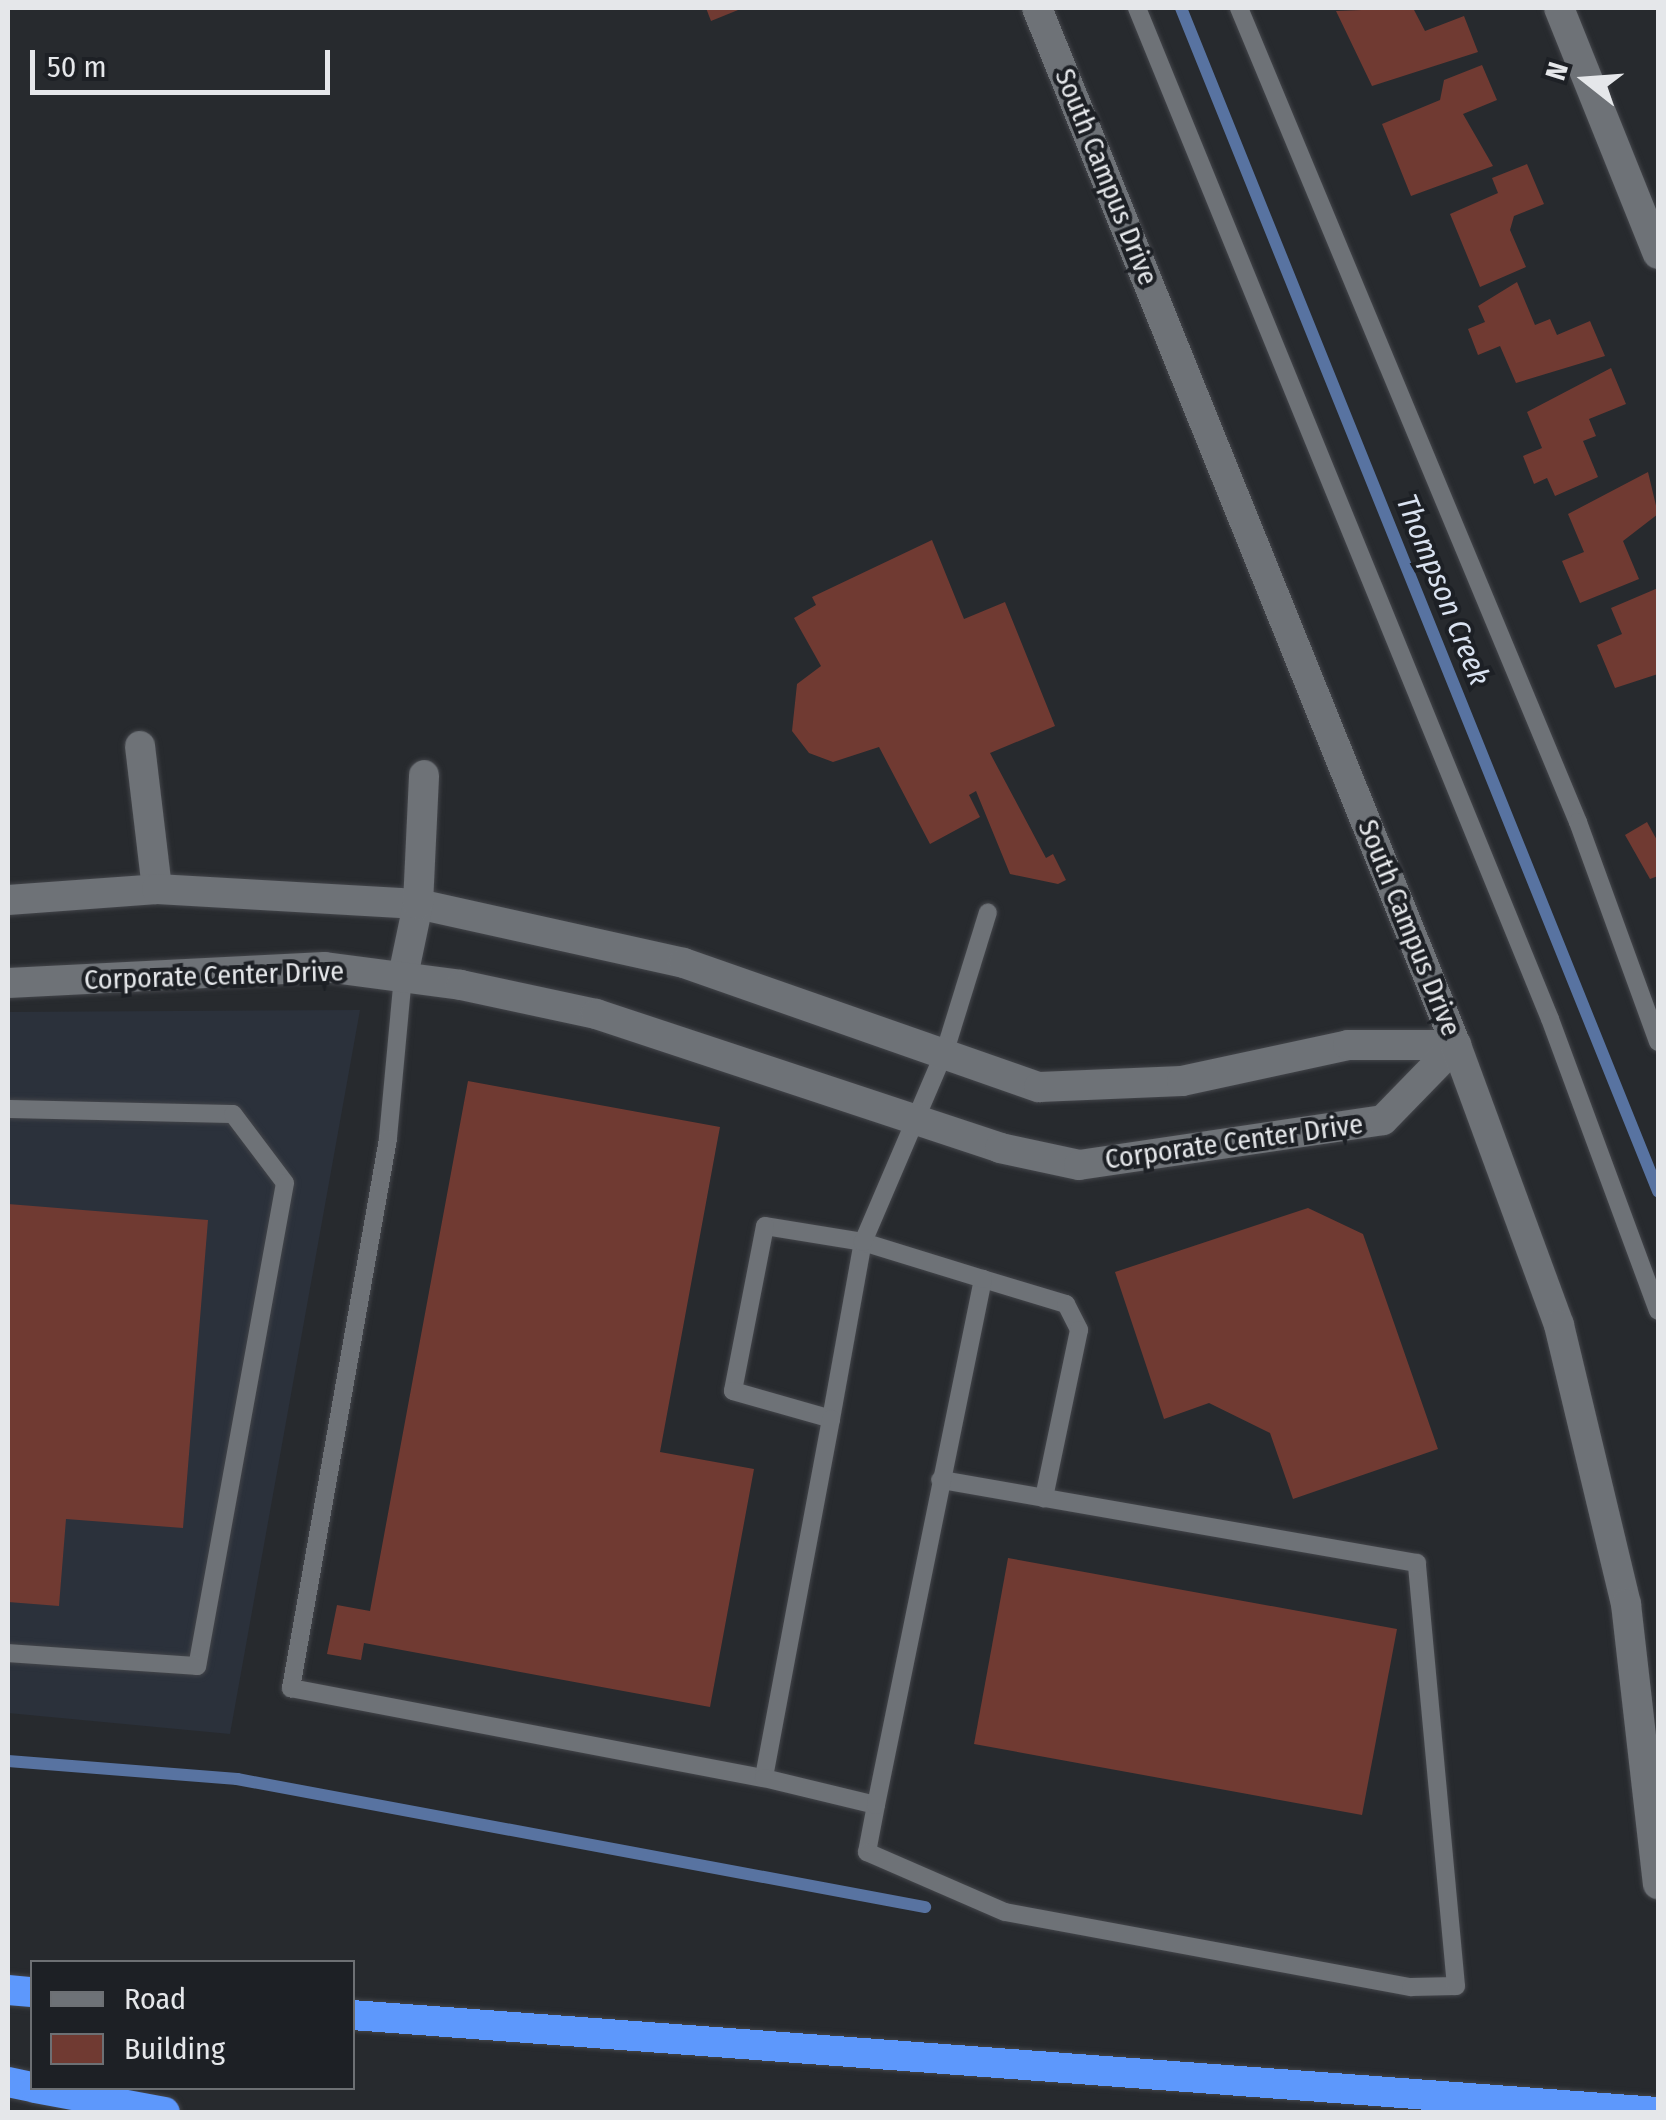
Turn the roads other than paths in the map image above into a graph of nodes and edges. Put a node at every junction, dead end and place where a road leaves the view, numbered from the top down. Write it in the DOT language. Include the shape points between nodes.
graph roads {
  1 [pos="1037,8"];
  2 [pos="1137,8"];
  3 [pos="1239,8"];
  4 [pos="1559,8"];
  5 [pos="1658,254"];
  6 [pos="140,746"];
  7 [pos="424,776"];
  8 [pos="157,889"];
  9 [pos="8,900"];
  10 [pos="418,904"];
  11 [pos="988,912"];
  12 [pos="403,976"];
  13 [pos="8,983"];
  14 [pos="1658,1042"];
  15 [pos="1456,1045"];
  16 [pos="945,1052"];
  17 [pos="8,1109"];
  18 [pos="915,1120"];
  19 [pos="863,1242"];
  20 [pos="984,1279"];
  21 [pos="1658,1311"];
  22 [pos="831,1419"];
  23 [pos="940,1480"];
  24 [pos="1044,1498"];
  25 [pos="8,1654"];
  26 [pos="764,1778"];
  27 [pos="876,1805"];
  28 [pos="1658,1884"];
  29 [pos="355,2015"];
  30 [pos="50,2090"];
  31 [pos="166,2112"];
  32 [pos="1658,2112"];
  1 -- 15 [label="street, South Campus Drive"];
  2 -- 21 [label="lane" via="1550,1019"];
  3 -- 14 [label="lane" via="1578,822"];
  4 -- 5 [label="street"];
  6 -- 8 [label="street"];
  7 -- 10 [label="street"];
  8 -- 9 [label="street"];
  8 -- 10 [label="street"];
  10 -- 12 [label="street"];
  10 -- 16 [label="street" via="684,963"];
  11 -- 16 [label="lane"];
  12 -- 13 [label="street, Corporate Center Drive" via="326,966"];
  12 -- 18 [label="street, Corporate Center Drive" via="596,1014"];
  12 -- 26 [label="lane" via="388,1139 290,1688"];
  15 -- 16 [label="street" via="1348,1045 1182,1081 1039,1087"];
  15 -- 18 [label="street, Corporate Center Drive" via="1383,1120 1170,1157 1079,1164"];
  15 -- 28 [label="street, South Campus Drive" via="1560,1325 1597,1468 1626,1604"];
  16 -- 18 [label="lane"];
  17 -- 25 [label="lane" via="233,1114 285,1183 196,1666"];
  18 -- 19 [label="lane"];
  19 -- 20 [label="lane"];
  19 -- 22 [label="lane"];
  19 -- 22 [label="lane" via="765,1226 733,1391"];
  20 -- 23 [label="lane"];
  20 -- 24 [label="lane" via="1066,1304 1079,1330"];
  22 -- 26 [label="lane"];
  23 -- 24 [label="lane"];
  23 -- 27 [label="lane"];
  24 -- 27 [label="lane" via="1417,1563 1456,1986 1411,1987 1005,1912 868,1852"];
  26 -- 27 [label="lane"];
  29 -- 32 [label="highway"];
  30 -- 31 [label="highway"];
}
